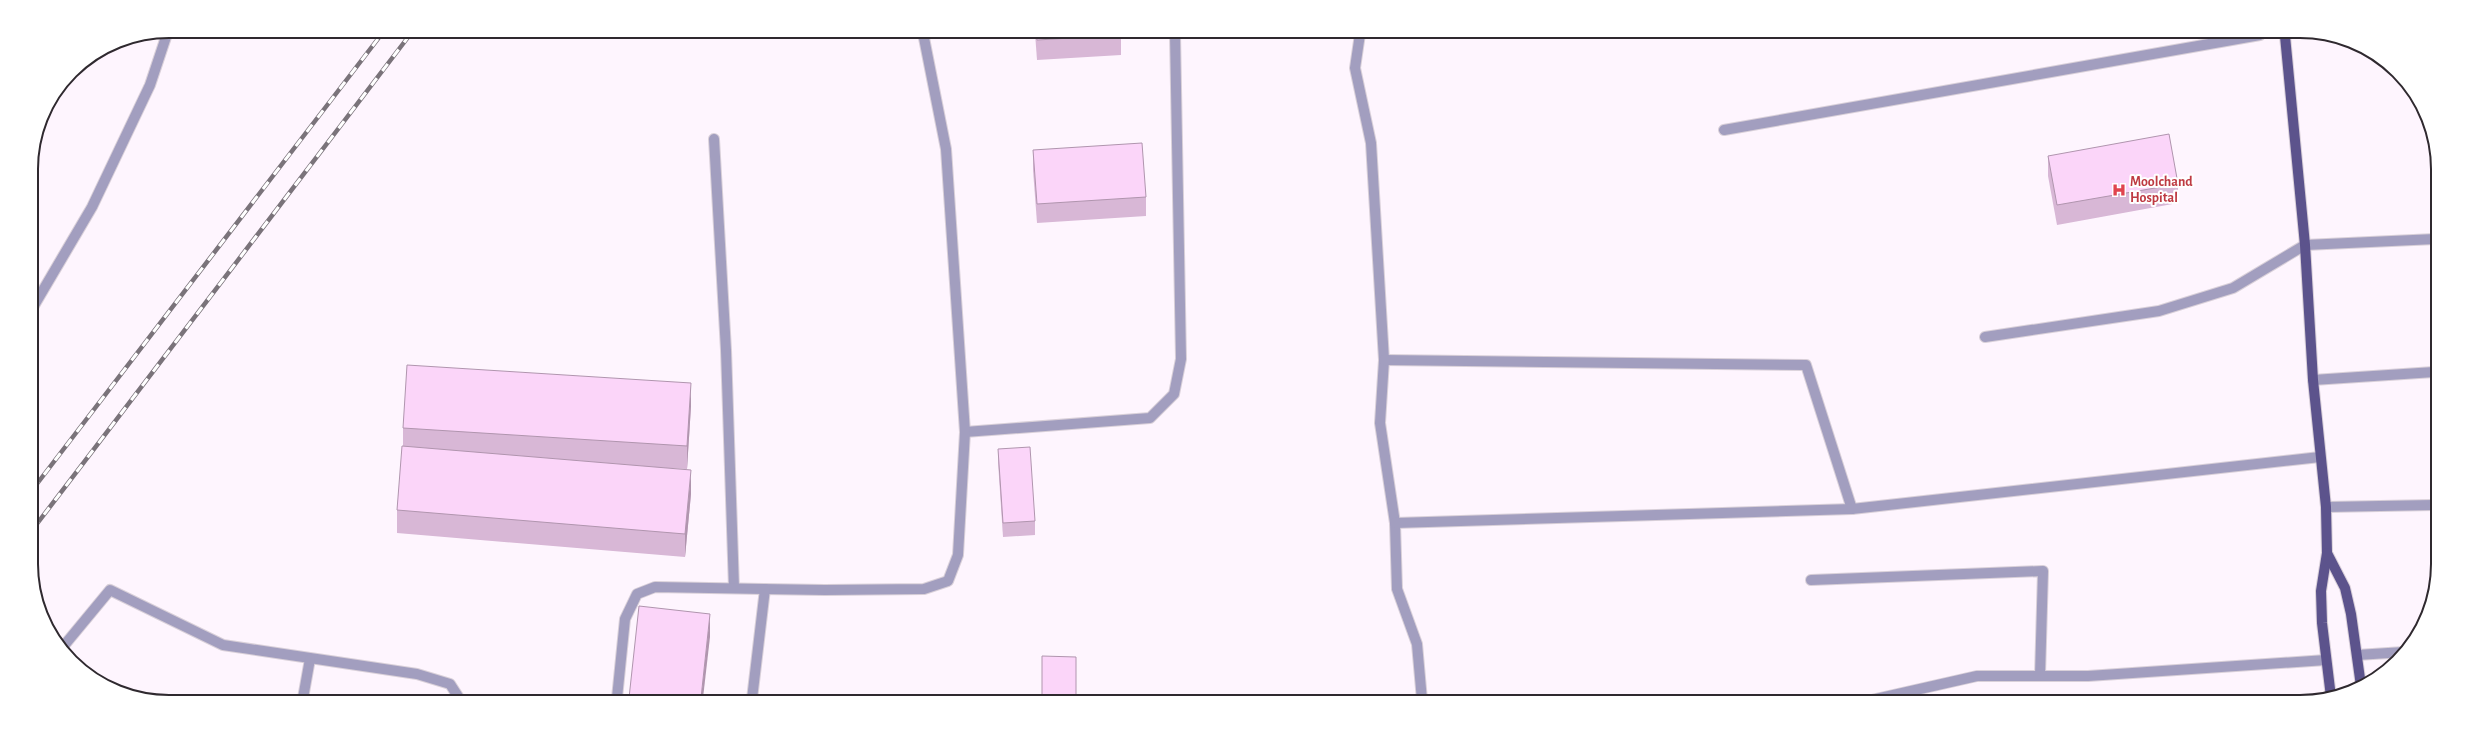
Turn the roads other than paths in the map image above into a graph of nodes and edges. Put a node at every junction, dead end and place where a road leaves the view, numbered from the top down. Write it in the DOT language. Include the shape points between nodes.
graph roads {
  1 [pos="166,38"];
  2 [pos="924,38"];
  3 [pos="1175,38"];
  4 [pos="1360,38"];
  5 [pos="2249,38"];
  6 [pos="2285,38"];
  7 [pos="1724,130"];
  8 [pos="714,139"];
  9 [pos="2431,239"];
  10 [pos="2305,245"];
  11 [pos="38,299"];
  12 [pos="1985,337"];
  13 [pos="1384,360"];
  14 [pos="2431,372"];
  15 [pos="2313,380"];
  16 [pos="965,432"];
  17 [pos="2320,457"];
  18 [pos="2431,505"];
  19 [pos="2326,507"];
  20 [pos="1852,509"];
  21 [pos="1395,523"];
  22 [pos="2326,553"];
  23 [pos="1811,580"];
  24 [pos="734,588"];
  25 [pos="765,589"];
  26 [pos="66,644"];
  27 [pos="2395,653"];
  28 [pos="2357,655"];
  29 [pos="310,659"];
  30 [pos="2326,660"];
  31 [pos="2040,676"];
  32 [pos="2360,680"];
  33 [pos="2329,692"];
  34 [pos="304,695"];
  35 [pos="456,695"];
  36 [pos="617,695"];
  37 [pos="752,695"];
  38 [pos="1422,695"];
  39 [pos="1893,695"];
  1 -- 11 [label="street" via="150,85 92,207"];
  2 -- 16 [label="street" via="946,149"];
  3 -- 16 [label="street" via="1181,359 1174,394 1150,418"];
  4 -- 13 [label="street" via="1356,68 1371,143"];
  5 -- 7 [label="street"];
  6 -- 10 [label="main road"];
  8 -- 24 [label="street" via="726,350"];
  9 -- 10 [label="street"];
  10 -- 12 [label="street" via="2233,288 2159,311"];
  10 -- 15 [label="main road"];
  13 -- 20 [label="street" via="1806,365"];
  13 -- 21 [label="street" via="1380,423"];
  14 -- 15 [label="street"];
  15 -- 17 [label="main road"];
  16 -- 25 [label="street" via="958,555 948,581 924,589"];
  17 -- 19 [label="main road"];
  17 -- 20 [label="street"];
  18 -- 19 [label="street"];
  19 -- 22 [label="main road"];
  20 -- 21 [label="street"];
  21 -- 38 [label="street" via="1398,589 1417,644"];
  22 -- 28 [label="main road" via="2345,588"];
  22 -- 30 [label="main road" via="2321,591"];
  23 -- 31 [label="street" via="2043,571"];
  24 -- 25 [label="street"];
  24 -- 36 [label="street" via="655,587 638,594 625,619"];
  25 -- 37 [label="street"];
  26 -- 29 [label="street" via="110,590 223,645"];
  27 -- 28 [label="street"];
  28 -- 32 [label="main road"];
  29 -- 34 [label="street"];
  29 -- 35 [label="street" via="417,674 450,684"];
  30 -- 31 [label="street" via="2088,676"];
  30 -- 33 [label="main road"];
  31 -- 39 [label="street" via="1977,676"];
}
